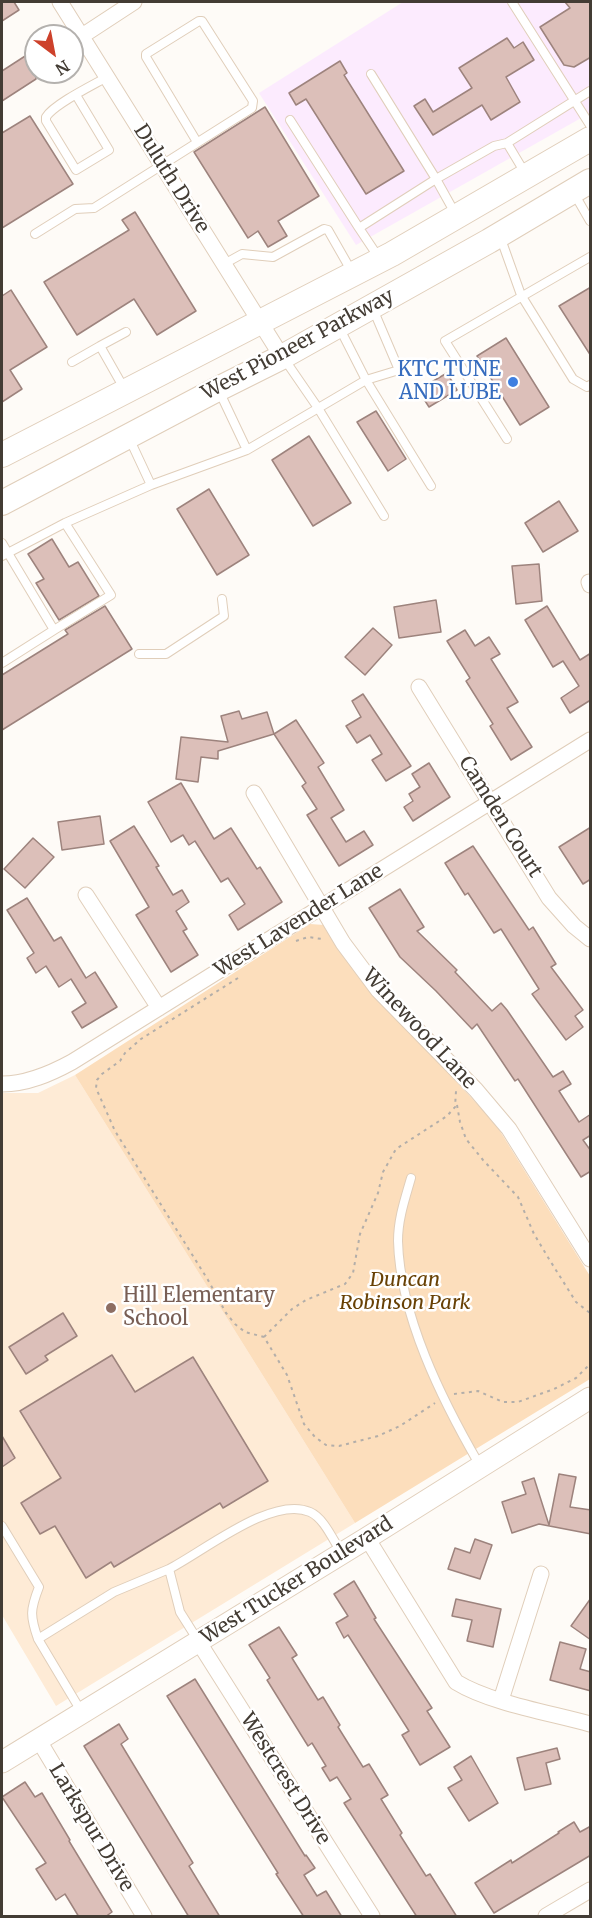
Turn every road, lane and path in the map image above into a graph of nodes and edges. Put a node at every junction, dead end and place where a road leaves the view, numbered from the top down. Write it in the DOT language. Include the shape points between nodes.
graph roads {
  1 [pos="60,2"];
  2 [pos="134,2"];
  3 [pos="512,2"];
  4 [pos="74,24"];
  5 [pos="84,34"];
  6 [pos="84,41"];
  7 [pos="371,75"];
  8 [pos="107,77"];
  9 [pos="591,91"];
  10 [pos="76,95"];
  11 [pos="575,101"];
  12 [pos="290,120"];
  13 [pos="591,125"];
  14 [pos="591,139"];
  15 [pos="197,142"];
  16 [pos="507,143"];
  17 [pos="162,165"];
  18 [pos="527,176"];
  19 [pos="436,179"];
  20 [pos="581,186"];
  21 [pos="457,216"];
  22 [pos="591,221"];
  23 [pos="359,228"];
  24 [pos="35,234"];
  25 [pos="499,235"];
  26 [pos="591,257"];
  27 [pos="380,260"];
  28 [pos="224,264"];
  29 [pos="353,273"];
  30 [pos="521,295"];
  31 [pos="372,306"];
  32 [pos="260,322"];
  33 [pos="338,325"];
  34 [pos="126,332"];
  35 [pos="100,346"];
  36 [pos="282,357"];
  37 [pos="72,362"];
  38 [pos="366,380"];
  39 [pos="591,385"];
  40 [pos="218,389"];
  41 [pos="126,391"];
  42 [pos="318,408"];
  43 [pos="128,436"];
  44 [pos="507,439"];
  45 [pos="247,450"];
  46 [pos="2,455"];
  47 [pos="151,485"];
  48 [pos="431,486"];
  49 [pos="2,503"];
  50 [pos="384,516"];
  51 [pos="65,523"];
  52 [pos="2,543"];
  53 [pos="4,554"];
  54 [pos="222,599"];
  55 [pos="54,630"];
  56 [pos="139,654"];
  57 [pos="2,663"];
  58 [pos="419,687"];
  59 [pos="591,740"];
  60 [pos="254,793"];
  61 [pos="490,801"];
  62 [pos="86,895"];
  63 [pos="322,907"];
  64 [pos="591,939"];
  65 [pos="327,942"];
  66 [pos="288,945"];
  67 [pos="242,975"];
  68 [pos="159,1008"];
  69 [pos="453,1083"];
  70 [pos="2,1084"];
  71 [pos="457,1102"];
  72 [pos="411,1178"];
  73 [pos="591,1259"];
  74 [pos="591,1313"];
  75 [pos="264,1337"];
  76 [pos="591,1364"];
  77 [pos="591,1398"];
  78 [pos="443,1399"];
  79 [pos="481,1467"];
  80 [pos="2,1526"];
  81 [pos="367,1538"];
  82 [pos="342,1553"];
  83 [pos="168,1569"];
  84 [pos="541,1574"];
  85 [pos="38,1639"];
  86 [pos="198,1641"];
  87 [pos="501,1700"];
  88 [pos="82,1712"];
  89 [pos="591,1724"];
  90 [pos="38,1739"];
  91 [pos="2,1762"];
  92 [pos="591,1890"];
  93 [pos="144,1917"];
  94 [pos="372,1917"];
  95 [pos="546,1917"];
  1 -- 4 [label="street, Duluth Drive"];
  2 -- 5 [label="street"];
  3 -- 11 [label="lane"];
  6 -- 8 [label="street, Duluth Drive"];
  7 -- 19 [label="lane"];
  8 -- 10 [label="lane"];
  8 -- 17 [label="street, Duluth Drive"];
  9 -- 11 [label="lane"];
  10 -- 10 [label="lane" via="45,117 76,170 109,150"];
  11 -- 13 [label="lane"];
  11 -- 16 [label="lane"];
  12 -- 23 [label="lane"];
  14 -- 18 [label="main road, West Pioneer Parkway"];
  15 -- 15 [label="lane" via="252,108 253,101 202,21 146,54"];
  15 -- 17 [label="lane"];
  16 -- 18 [label="lane"];
  16 -- 19 [label="lane" via="494,146"];
  17 -- 24 [label="lane" via="94,208 75,209"];
  17 -- 28 [label="street, Duluth Drive"];
  18 -- 21 [label="main road, West Pioneer Parkway"];
  19 -- 21 [label="lane"];
  19 -- 23 [label="lane"];
  20 -- 22 [label="lane"];
  20 -- 25 [label="main road, West Pioneer Parkway"];
  21 -- 27 [label="main road, West Pioneer Parkway"];
  23 -- 27 [label="lane"];
  25 -- 30 [label="lane"];
  25 -- 31 [label="main road, West Pioneer Parkway"];
  26 -- 30 [label="lane"];
  27 -- 29 [label="main road, West Pioneer Parkway"];
  28 -- 29 [label="lane" via="242,254 273,257 328,230"];
  28 -- 32 [label="street, Duluth Drive"];
  29 -- 32 [label="main road, West Pioneer Parkway"];
  30 -- 39 [label="lane" via="573,378 587,387"];
  30 -- 44 [label="lane" via="445,341"];
  31 -- 33 [label="main road, West Pioneer Parkway"];
  31 -- 38 [label="lane" via="399,370"];
  32 -- 36 [label="street, Duluth Drive"];
  32 -- 41 [label="main road, West Pioneer Parkway"];
  33 -- 36 [label="main road, West Pioneer Parkway"];
  33 -- 38 [label="lane"];
  34 -- 35 [label="lane"];
  35 -- 37 [label="lane"];
  35 -- 41 [label="lane"];
  36 -- 40 [label="main road, West Pioneer Parkway"];
  36 -- 42 [label="lane"];
  38 -- 42 [label="lane"];
  38 -- 48 [label="lane"];
  40 -- 43 [label="main road, West Pioneer Parkway"];
  40 -- 45 [label="lane"];
  41 -- 46 [label="main road, West Pioneer Parkway"];
  42 -- 45 [label="lane"];
  42 -- 50 [label="lane"];
  43 -- 47 [label="lane"];
  43 -- 49 [label="main road, West Pioneer Parkway"];
  45 -- 47 [label="lane"];
  47 -- 51 [label="lane"];
  51 -- 53 [label="lane"];
  51 -- 55 [label="lane" via="111,595"];
  52 -- 53 [label="lane"];
  53 -- 55 [label="lane"];
  54 -- 56 [label="lane" via="224,616 166,654"];
  55 -- 57 [label="lane"];
  58 -- 61 [label="street, Camden Court"];
  59 -- 61 [label="street, West Lavender Lane"];
  60 -- 63 [label="street, Winewood Lane"];
  61 -- 63 [label="street, West Lavender Lane"];
  61 -- 64 [label="street, Camden Court" via="549,898"];
  62 -- 68 [label="street"];
  63 -- 68 [label="street, West Lavender Lane"];
  63 -- 73 [label="street, Winewood Lane" via="378,990 509,1129"];
  65 -- 66 [label="path" via="308,937"];
  67 -- 75 [label="path" via="141,1039 102,1074 96,1088 115,1131 226,1313 244,1332"];
  68 -- 70 [label="street, West Lavender Lane" via="52,1073"];
  69 -- 71 [label="path"];
  71 -- 74 [label="path" via="466,1139 518,1197 534,1234 576,1302"];
  71 -- 75 [label="path" via="447,1116 396,1149 383,1172 360,1234 353,1273 345,1284 299,1305"];
  72 -- 78 [label="lane" via="400,1213 401,1266 408,1304"];
  75 -- 78 [label="path" via="287,1375 304,1424 327,1445 339,1446 378,1436"];
  76 -- 78 [label="path" via="576,1378 518,1402 503,1402 478,1391 458,1392"];
  77 -- 79 [label="street, West Tucker Boulevard"];
  78 -- 79 [label="lane"];
  79 -- 81 [label="street, West Tucker Boulevard"];
  80 -- 85 [label="lane" via="39,1587 31,1609"];
  81 -- 82 [label="street, West Tucker Boulevard"];
  81 -- 87 [label="street" via="456,1682"];
  82 -- 83 [label="lane" via="312,1513 277,1510 217,1539"];
  82 -- 86 [label="street, West Tucker Boulevard"];
  83 -- 85 [label="lane" via="114,1592"];
  83 -- 86 [label="lane" via="180,1612"];
  84 -- 87 [label="street"];
  85 -- 88 [label="lane"];
  86 -- 88 [label="street, West Tucker Boulevard"];
  86 -- 94 [label="street, Westcrest Drive"];
  87 -- 89 [label="street"];
  88 -- 90 [label="street, West Tucker Boulevard"];
  90 -- 91 [label="street, West Tucker Boulevard"];
  90 -- 93 [label="street, Larkspur Drive"];
  92 -- 95 [label="street"];
}
